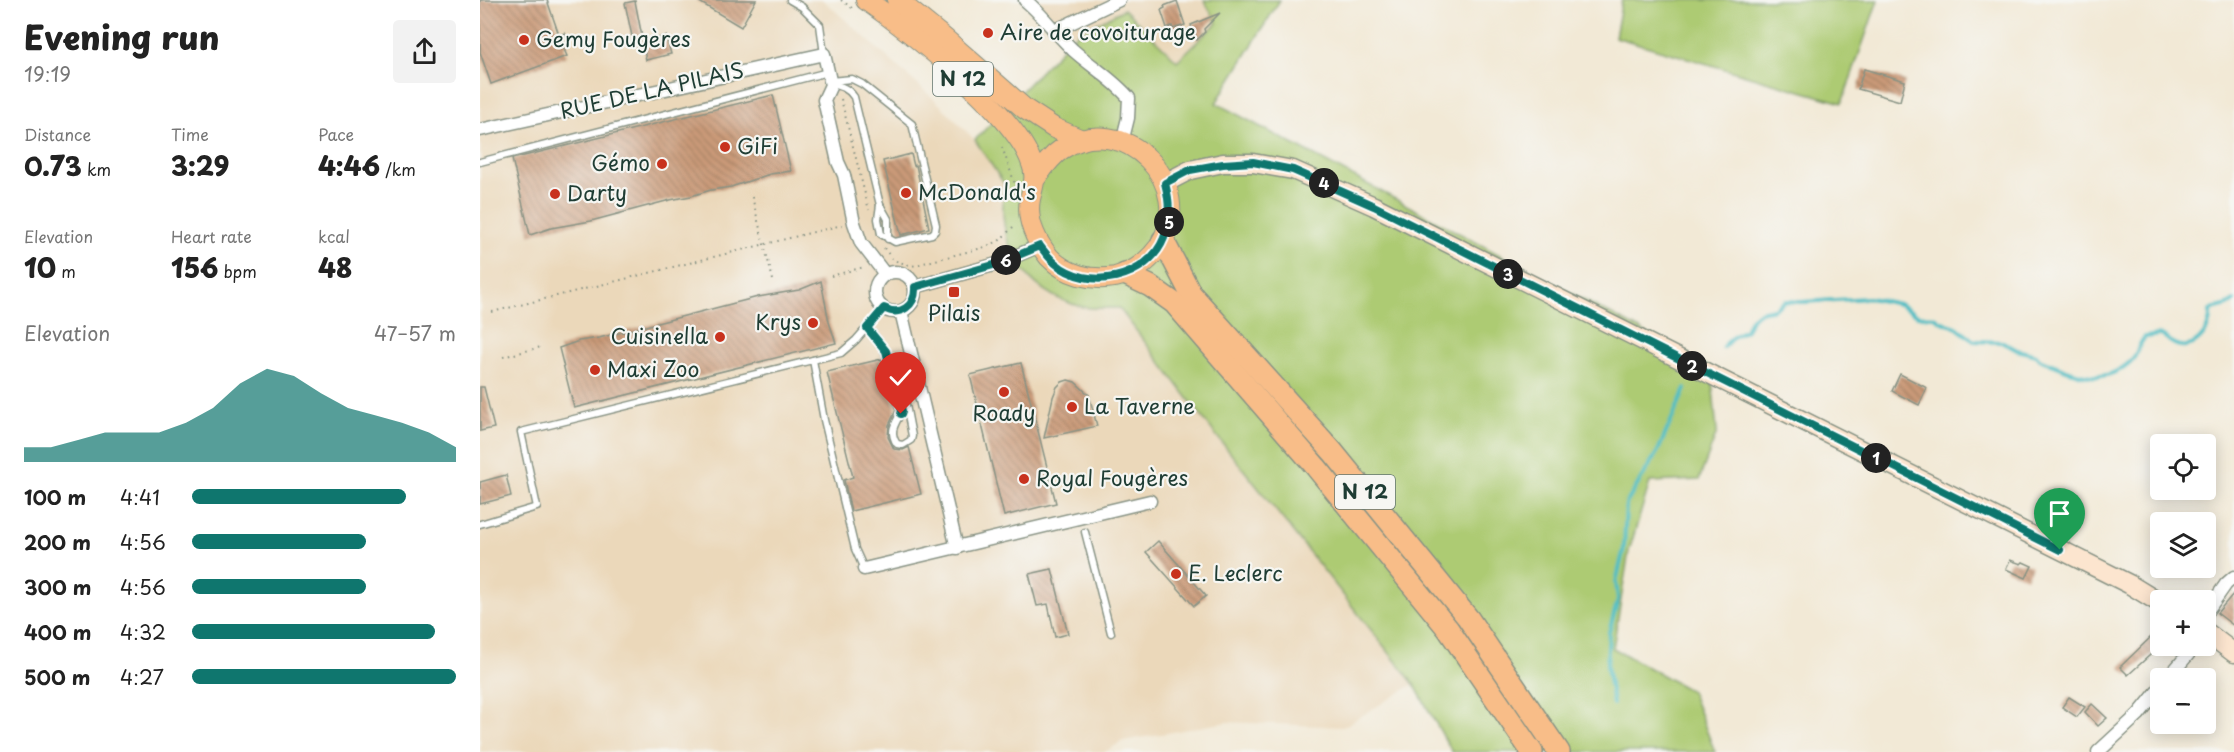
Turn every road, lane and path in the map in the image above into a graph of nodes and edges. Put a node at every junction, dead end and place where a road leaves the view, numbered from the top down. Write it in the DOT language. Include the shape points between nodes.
graph roads {
  1 [pos="790,0"];
  2 [pos="866,0"];
  3 [pos="897,0"];
  4 [pos="1025,0"];
  5 [pos="1119,0"];
  6 [pos="1054,32"];
  7 [pos="824,54"];
  8 [pos="830,79"];
  9 [pos="480,130"];
  10 [pos="1082,140"];
  11 [pos="1122,142"];
  12 [pos="480,162"];
  13 [pos="1035,179"];
  14 [pos="1165,183"];
  15 [pos="752,197"];
  16 [pos="854,223"];
  17 [pos="1163,240"];
  18 [pos="764,245"];
  19 [pos="1040,246"];
  20 [pos="893,260"];
  21 [pos="882,269"];
  22 [pos="1125,274"];
  23 [pos="831,276"];
  24 [pos="772,280"];
  25 [pos="915,287"];
  26 [pos="884,308"];
  27 [pos="901,311"];
  28 [pos="492,312"];
  29 [pos="867,328"];
  30 [pos="541,347"];
  31 [pos="911,351"];
  32 [pos="503,357"];
  33 [pos="813,360"];
  34 [pos="1150,501"];
  35 [pos="480,524"];
  36 [pos="1085,532"];
  37 [pos="957,548"];
  38 [pos="864,569"];
  39 [pos="2234,578"];
  40 [pos="2150,597"];
  41 [pos="2216,598"];
  42 [pos="1111,633"];
  43 [pos="2216,640"];
  44 [pos="2234,653"];
  45 [pos="2187,656"];
  46 [pos="2176,668"];
  47 [pos="2150,700"];
  48 [pos="1533,752"];
  49 [pos="1559,752"];
  50 [pos="2098,752"];
  1 -- 7 [label="lane" via="820,26"];
  2 -- 13 [label="main road, N 12" via="978,92 1016,134 1032,163"];
  3 -- 10 [label="main road, N 12" via="1025,109"];
  4 -- 6 [label="street"];
  5 -- 6 [label="street"];
  6 -- 11 [label="street" via="1117,83 1129,98"];
  7 -- 8 [label="street"];
  7 -- 9 [label="street, RUE DE LA PILAIS"];
  8 -- 8 [label="lane" via="852,79 862,84 914,127 936,225 932,234 895,242 881,234 880,205 854,97"];
  8 -- 12 [label="lane"];
  8 -- 16 [label="street" via="824,100"];
  10 -- 11 [label="main road"];
  10 -- 13 [label="main road" via="1063,148"];
  11 -- 14 [label="main road" via="1141,151"];
  13 -- 19 [label="main road" via="1029,201 1031,224"];
  14 -- 17 [label="main road" via="1170,202"];
  14 -- 40 [label="main road" via="1190,170 1223,164 1253,162 1293,170 1374,206"];
  15 -- 18 [label="path"];
  16 -- 18 [label="path"];
  16 -- 21 [label="street" via="861,243"];
  17 -- 22 [label="main road" via="1147,260"];
  17 -- 49 [label="highway, N 12" via="1191,294 1333,452 1468,618"];
  18 -- 24 [label="path"];
  18 -- 28 [label="path"];
  19 -- 22 [label="main road" via="1056,264 1077,276 1101,279"];
  19 -- 25 [label="street" via="997,264"];
  20 -- 21 [label="path"];
  21 -- 23 [label="path"];
  21 -- 25 [label="street" via="903,273"];
  21 -- 26 [label="street" via="875,293"];
  22 -- 48 [label="highway, N 12" via="1174,303 1317,467 1448,629"];
  25 -- 27 [label="street" via="911,304"];
  26 -- 27 [label="street"];
  26 -- 29 [label="lane"];
  27 -- 31 [label="street"];
  29 -- 31 [label="lane" via="886,351 891,364 902,411 892,429 893,438 903,445 912,436 902,384"];
  29 -- 33 [label="lane" via="841,353"];
  30 -- 32 [label="path"];
  31 -- 37 [label="street"];
  33 -- 35 [label="lane" via="521,432 537,507"];
  33 -- 38 [label="lane" via="852,539"];
  34 -- 37 [label="street"];
  36 -- 42 [label="lane"];
  37 -- 38 [label="street"];
  39 -- 41 [label="street"];
  43 -- 44 [label="main road"];
  45 -- 46 [label="street"];
  47 -- 50 [label="street"];
}
